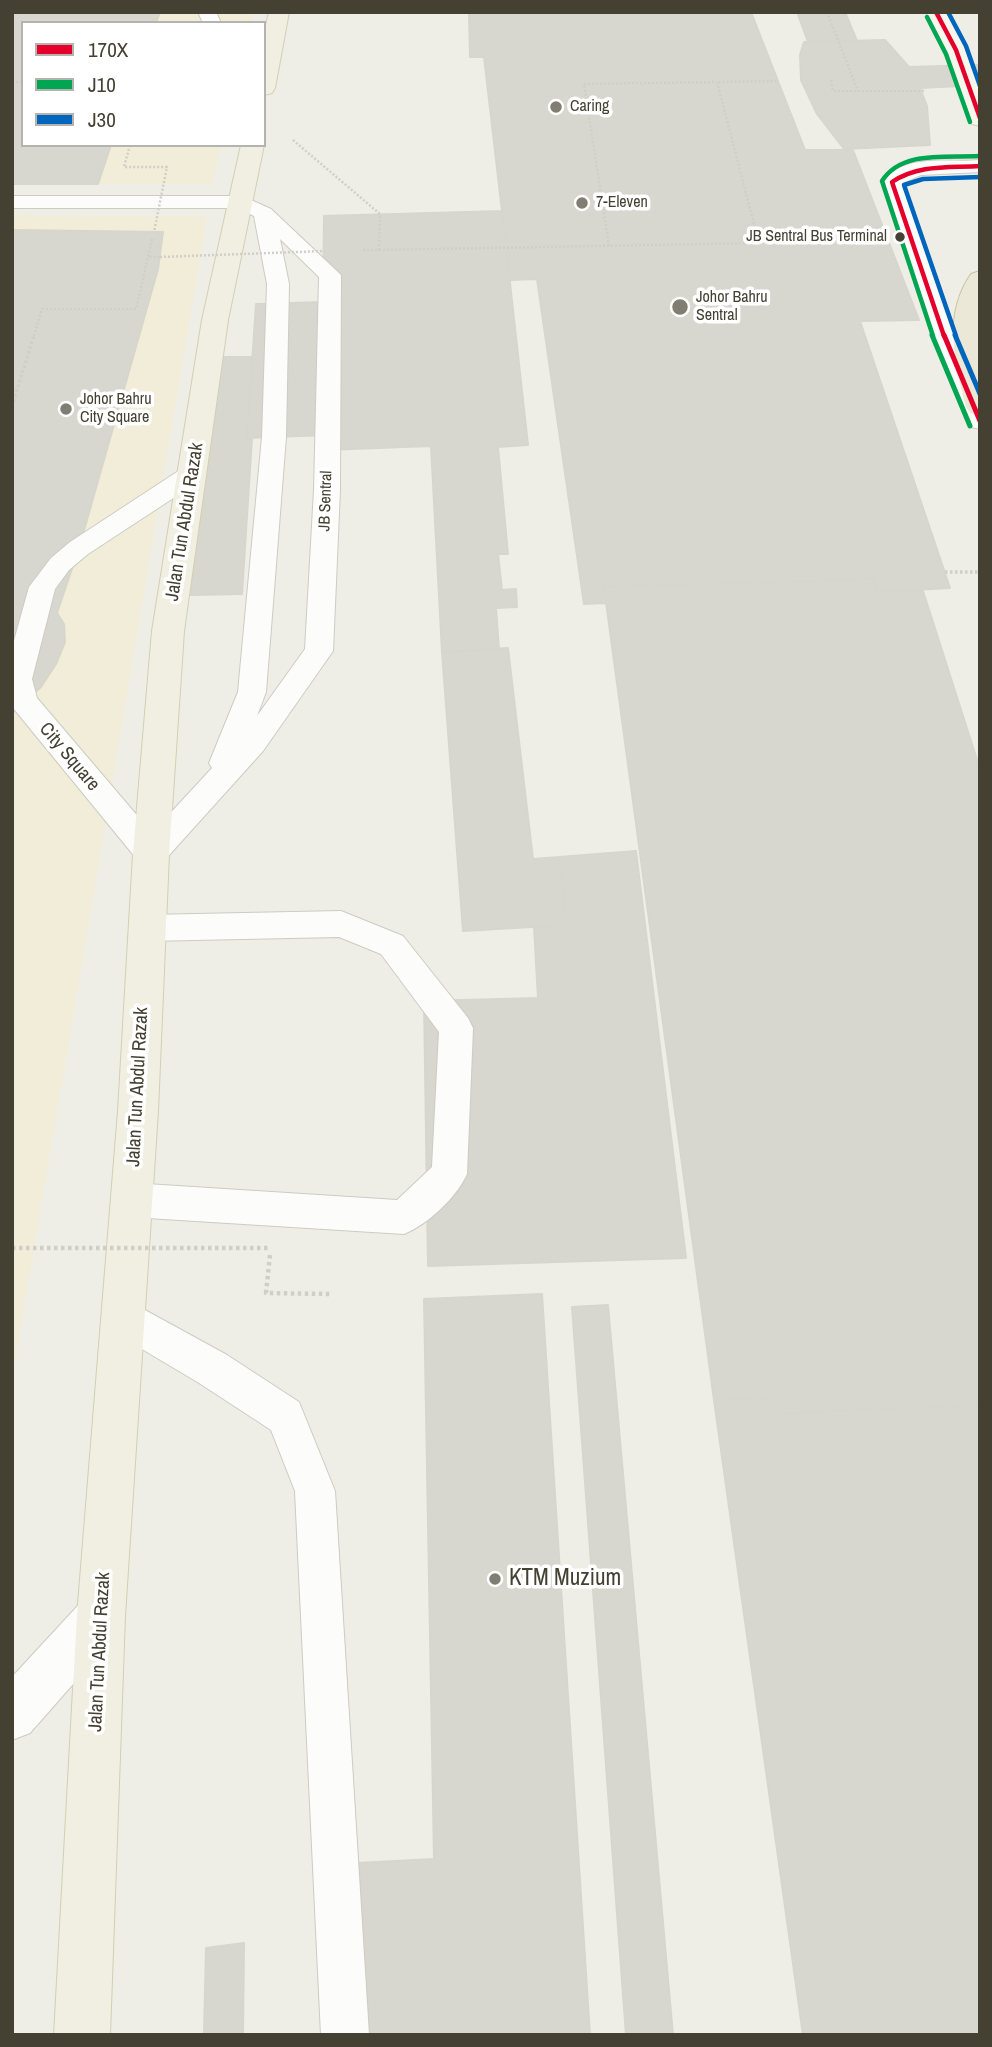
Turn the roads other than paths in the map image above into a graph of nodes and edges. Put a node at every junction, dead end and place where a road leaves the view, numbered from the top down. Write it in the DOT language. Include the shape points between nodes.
graph roads {
  1 [pos="936,12"];
  2 [pos="279,13"];
  3 [pos="266,76"];
  4 [pos="980,119"];
  5 [pos="253,147"];
  6 [pos="980,166"];
  7 [pos="12,188"];
  8 [pos="250,200"];
  9 [pos="12,202"];
  10 [pos="980,279"];
  11 [pos="980,407"];
  12 [pos="980,422"];
  13 [pos="192,474"];
  14 [pos="216,782"];
  15 [pos="151,854"];
  16 [pos="146,928"];
  17 [pos="131,1200"];
  18 [pos="123,1317"];
  19 [pos="102,1616"];
  20 [pos="12,1715"];
  21 [pos="82,2035"];
  22 [pos="345,2035"];
  1 -- 4 [label="main road" via="956,50"];
  2 -- 3 [label="main road"];
  5 -- 8 [label="main road, Jalan Tun Abdul Razak"];
  6 -- 12 [label="lane" via="914,169 892,182 942,331"];
  7 -- 8 [label="lane"];
  8 -- 9 [label="lane"];
  8 -- 13 [label="main road, Jalan Tun Abdul Razak" via="215,320"];
  8 -- 14 [label="lane, JB Sentral" via="278,284 274,437 252,692"];
  8 -- 14 [label="lane, JB Sentral" via="330,275 319,651 253,743"];
  10 -- 11 [label="highway" via="964,325"];
  13 -- 15 [label="main road, Jalan Tun Abdul Razak" via="168,631"];
  13 -- 15 [label="lane, City Square" via="60,564 42,587 18,679 24,702"];
  14 -- 15 [label="lane, JB Sentral"];
  15 -- 16 [label="main road, Jalan Tun Abdul Razak"];
  16 -- 17 [label="main road, Jalan Tun Abdul Razak"];
  16 -- 17 [label="lane" via="341,924 392,945 456,1028 449,1174 404,1217"];
  17 -- 18 [label="main road, Jalan Tun Abdul Razak"];
  18 -- 19 [label="main road, Jalan Tun Abdul Razak"];
  18 -- 22 [label="lane" via="285,1416 315,1491"];
  19 -- 20 [label="street"];
  19 -- 21 [label="main road, Jalan Tun Abdul Razak"];
}
